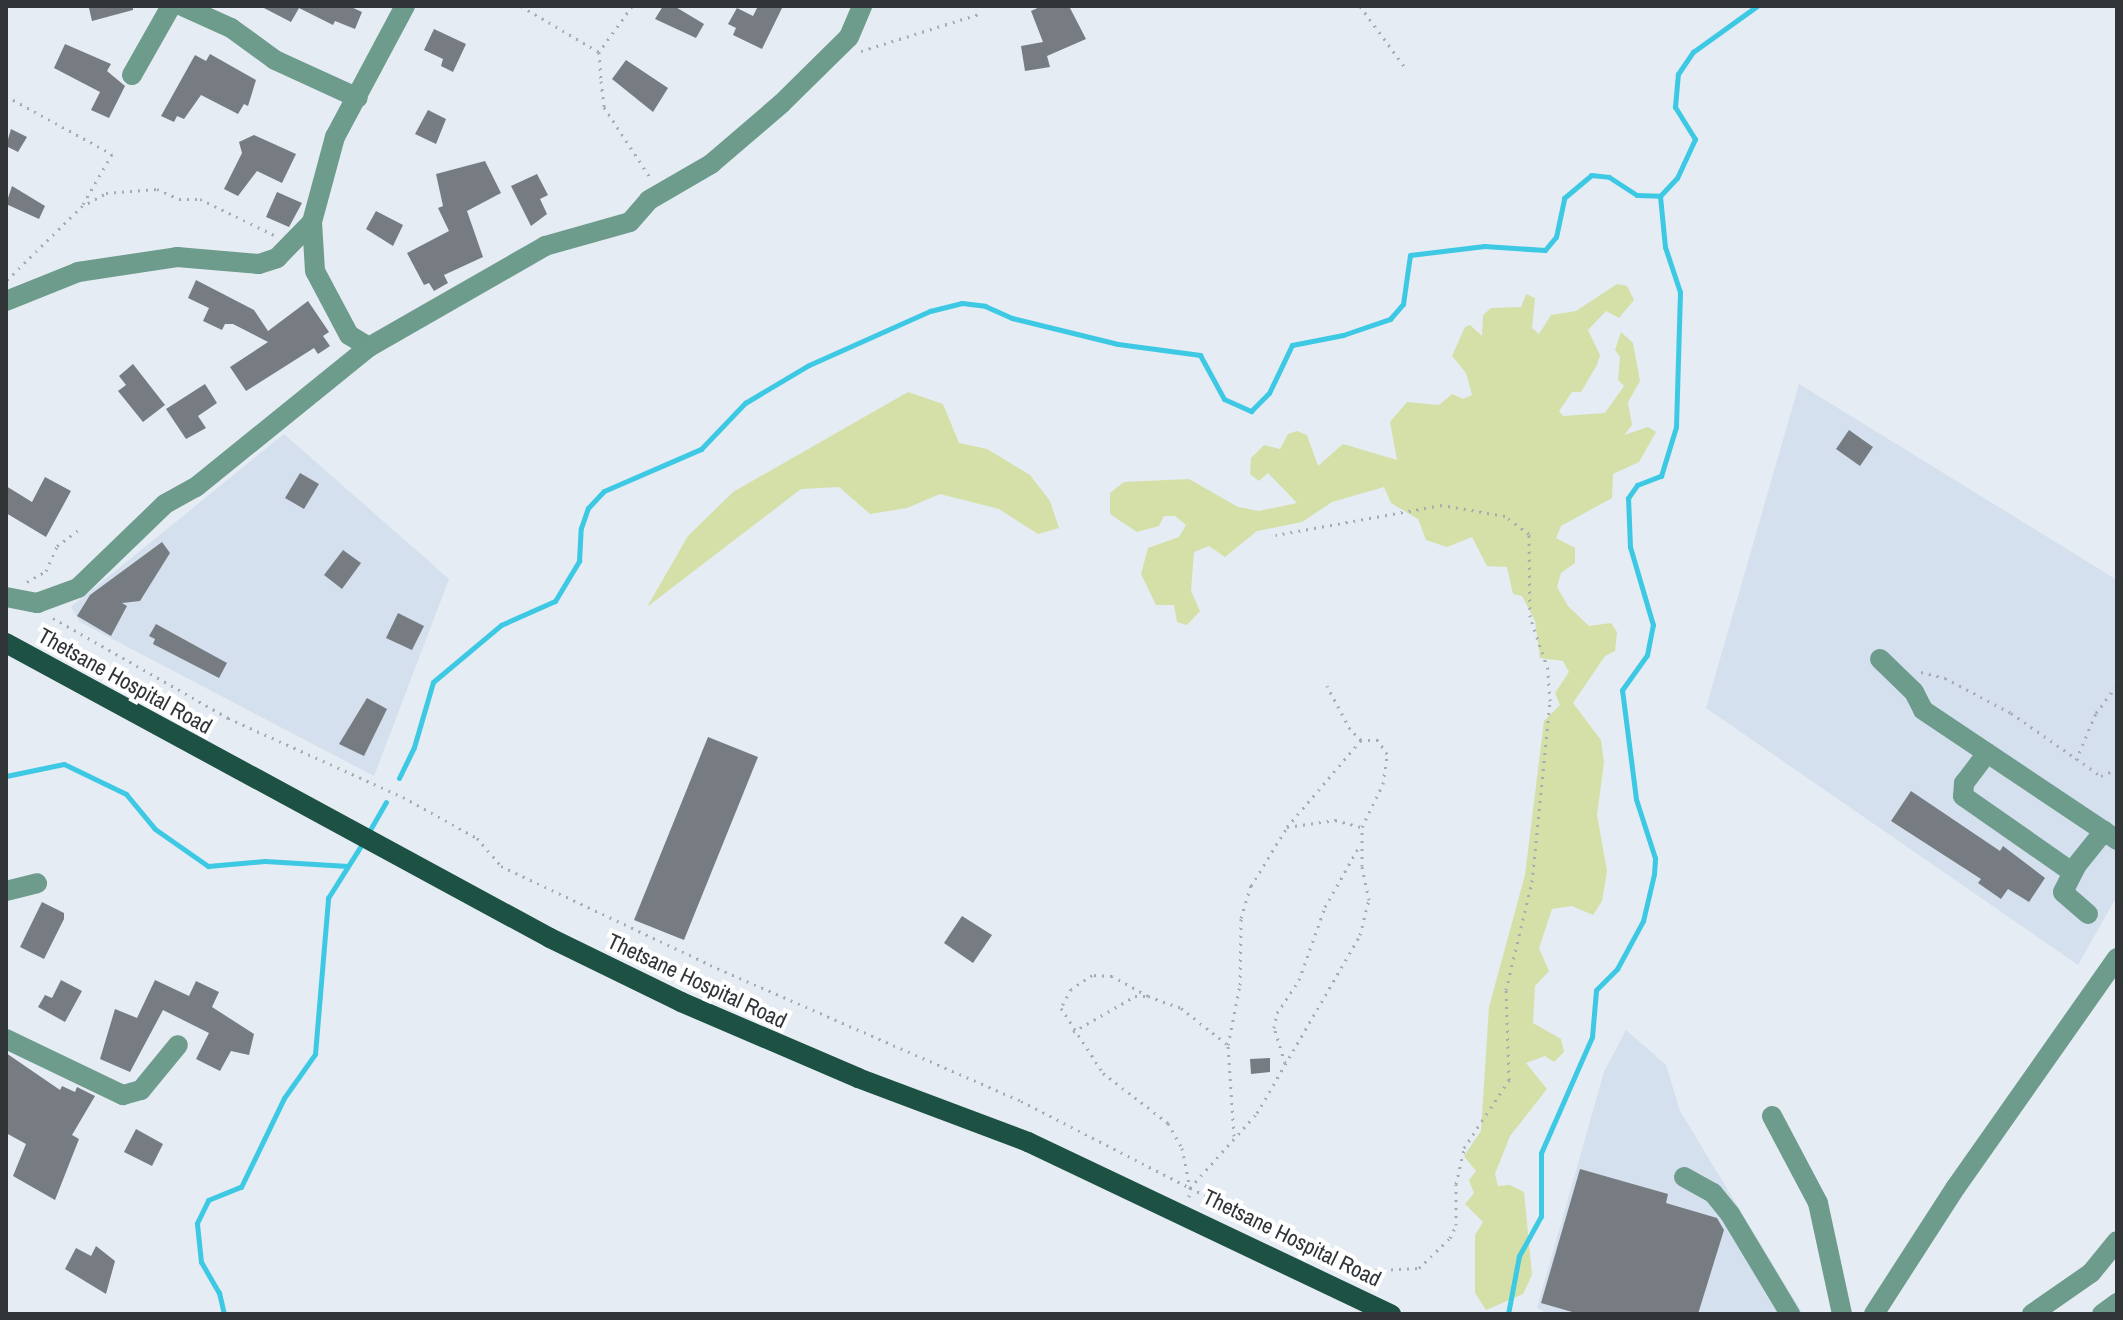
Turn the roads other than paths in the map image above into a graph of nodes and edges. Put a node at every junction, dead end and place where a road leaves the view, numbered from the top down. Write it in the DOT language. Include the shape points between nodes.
graph roads {
  1 [pos="171,6"];
  2 [pos="182,6"];
  3 [pos="405,6"];
  4 [pos="862,6"];
  5 [pos="132,75"];
  6 [pos="358,98"];
  7 [pos="312,222"];
  8 [pos="6,301"];
  9 [pos="369,347"];
  10 [pos="11,592"];
  11 [pos="6,643"];
  12 [pos="1880,659"];
  13 [pos="1987,753"];
  14 [pos="2111,836"];
  15 [pos="2072,872"];
  16 [pos="37,883"];
  17 [pos="6,891"];
  18 [pos="2088,914"];
  19 [pos="2117,958"];
  20 [pos="6,1039"];
  21 [pos="178,1045"];
  22 [pos="1772,1116"];
  23 [pos="1684,1177"];
  24 [pos="2117,1241"];
  25 [pos="1391,1314"];
  26 [pos="1790,1314"];
  27 [pos="1842,1314"];
  28 [pos="1874,1314"];
  29 [pos="2032,1314"];
  1 -- 5 [label="street"];
  2 -- 6 [label="street" via="231,28 275,60"];
  3 -- 6 [label="street"];
  4 -- 9 [label="street" via="849,37 781,104 711,164 649,200 630,222 545,246"];
  6 -- 7 [label="street" via="335,137"];
  7 -- 8 [label="street" via="289,248 259,264 177,257 78,272"];
  7 -- 9 [label="street" via="315,271 349,335"];
  9 -- 10 [label="street" via="196,487 165,504 78,588 37,603"];
  11 -- 25 [label="main road, Thetsane Hospital Road" via="550,938 737,1028 1028,1142"];
  12 -- 13 [label="street" via="1923,710"];
  13 -- 14 [label="street"];
  13 -- 15 [label="street" via="1964,783 1963,796"];
  14 -- 15 [label="street"];
  15 -- 18 [label="street" via="2063,892"];
  16 -- 17 [label="street"];
  19 -- 28 [label="street"];
  20 -- 21 [label="street" via="123,1095 141,1090"];
  22 -- 27 [label="street" via="1818,1203"];
  23 -- 26 [label="street" via="1713,1193 1730,1214"];
  24 -- 29 [label="street" via="2091,1273"];
}
